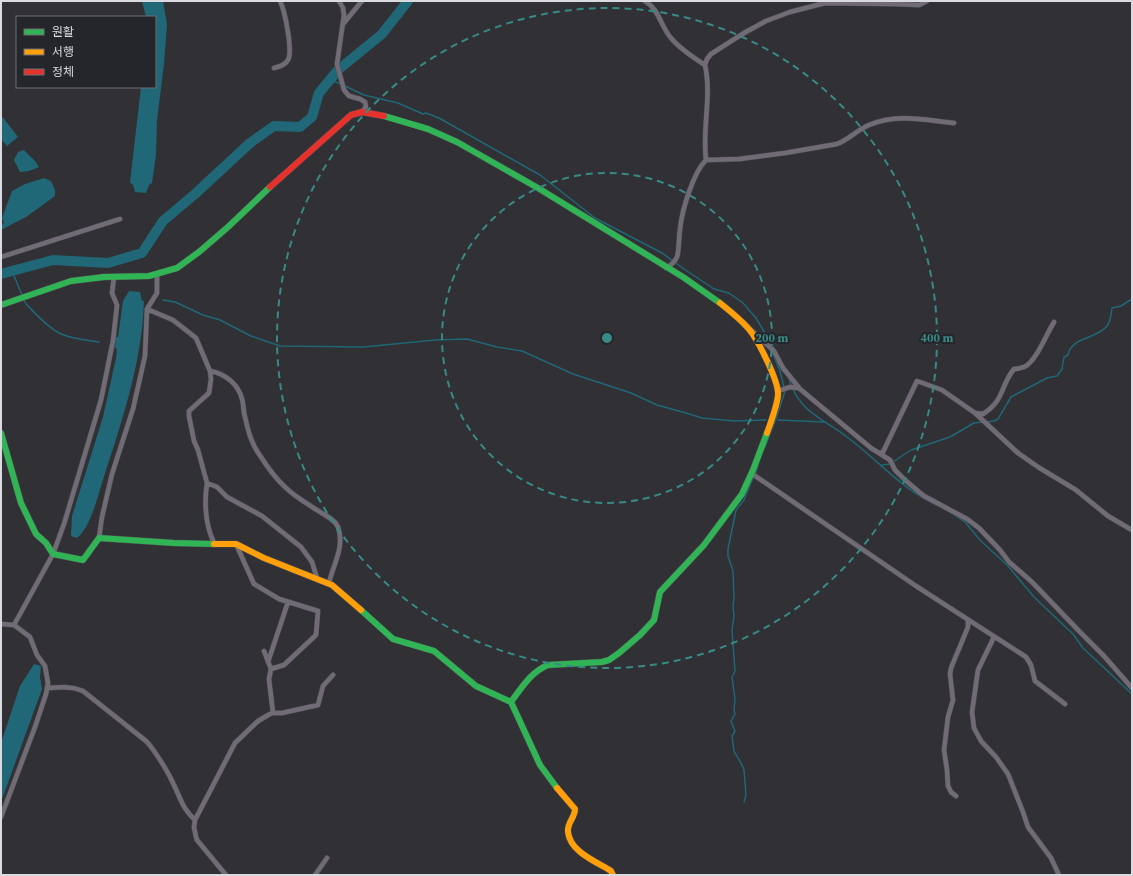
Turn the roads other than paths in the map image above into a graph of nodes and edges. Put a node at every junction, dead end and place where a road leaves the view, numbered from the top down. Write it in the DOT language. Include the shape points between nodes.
graph roads {
  1 [pos="280,1"];
  2 [pos="339,1"];
  3 [pos="362,1"];
  4 [pos="645,1"];
  5 [pos="927,1"];
  6 [pos="343,24"];
  7 [pos="705,65"];
  8 [pos="274,68"];
  9 [pos="362,112"];
  10 [pos="954,123"];
  11 [pos="706,160"];
  12 [pos="120,219"];
  13 [pos="1,257"];
  14 [pos="666,268"];
  15 [pos="157,274"];
  16 [pos="114,277"];
  17 [pos="1,304"];
  18 [pos="147,309"];
  19 [pos="1054,322"];
  20 [pos="749,329"];
  21 [pos="210,371"];
  22 [pos="800,389"];
  23 [pos="778,391"];
  24 [pos="975,413"];
  25 [pos="1,433"];
  26 [pos="880,453"];
  27 [pos="751,474"];
  28 [pos="208,483"];
  29 [pos="1132,530"];
  30 [pos="99,538"];
  31 [pos="214,543"];
  32 [pos="236,544"];
  33 [pos="53,554"];
  34 [pos="317,578"];
  35 [pos="329,583"];
  36 [pos="288,602"];
  37 [pos="968,620"];
  38 [pos="1,624"];
  39 [pos="14,625"];
  40 [pos="994,637"];
  41 [pos="264,651"];
  42 [pos="268,662"];
  43 [pos="271,669"];
  44 [pos="333,675"];
  45 [pos="47,688"];
  46 [pos="1132,688"];
  47 [pos="511,702"];
  48 [pos="1065,704"];
  49 [pos="273,713"];
  50 [pos="956,796"];
  51 [pos="1,817"];
  52 [pos="195,820"];
  53 [pos="327,858"];
  54 [pos="226,875"];
  55 [pos="315,875"];
  56 [pos="613,875"];
  57 [pos="1059,875"];
  1 -- 8 [label="street" via="286,21 289,57 283,65"];
  2 -- 6 [label="street" via="343,8"];
  3 -- 6 [label="street"];
  4 -- 7 [label="street" via="654,9 675,43"];
  5 -- 7 [label="street" via="919,5 825,3 796,10 766,21 744,33 711,54"];
  6 -- 9 [label="street" via="336,64 344,90 349,96 365,102 366,107"];
  7 -- 11 [label="street"];
  9 -- 14 [label="street" via="387,116 457,142 538,188"];
  9 -- 15 [label="street" via="346,118 199,252 177,268"];
  10 -- 11 [label="street" via="899,118 866,126 843,141 831,145 767,156"];
  11 -- 14 [label="street" via="699,169 684,208 677,257"];
  12 -- 13 [label="street"];
  14 -- 20 [label="street" via="697,286 742,320"];
  15 -- 16 [label="street"];
  15 -- 18 [label="street" via="157,293"];
  16 -- 17 [label="street" via="71,281"];
  16 -- 33 [label="street" via="112,293 117,305 113,341 101,400"];
  18 -- 21 [label="street" via="173,320 196,338"];
  18 -- 30 [label="street" via="145,356 133,409 112,474"];
  19 -- 24 [label="street" via="1033,359 1025,367 1014,370 1011,374 995,405 983,414"];
  20 -- 22 [label="street" via="774,351 783,368"];
  20 -- 23 [label="street" via="770,368"];
  21 -- 28 [label="street" via="209,393 189,411 194,441"];
  21 -- 35 [label="street" via="228,378 236,386 253,444 285,488 337,525 339,549"];
  22 -- 23 [label="street" via="790,387"];
  22 -- 26 [label="street"];
  23 -- 27 [label="street" via="770,424"];
  24 -- 26 [label="street" via="942,390 918,380 883,452"];
  24 -- 29 [label="street" via="1023,457 1076,490 1108,516"];
  25 -- 33 [label="street" via="21,503 36,534"];
  26 -- 46 [label="street" via="890,460 899,475 924,496 979,528"];
  27 -- 37 [label="street"];
  27 -- 47 [label="street" via="742,494 723,521 692,560 660,592 652,622 609,660 548,665 541,668 534,672"];
  28 -- 31 [label="street" via="206,520"];
  28 -- 34 [label="street" via="262,516 301,547 312,562"];
  30 -- 31 [label="street"];
  30 -- 33 [label="street" via="83,560"];
  31 -- 32 [label="street"];
  32 -- 34 [label="street" via="264,558"];
  32 -- 36 [label="street" via="254,584"];
  33 -- 39 [label="street"];
  34 -- 35 [label="street"];
  35 -- 47 [label="street" via="393,639 434,652 476,686"];
  36 -- 42 [label="street"];
  36 -- 43 [label="street" via="318,611 316,634 284,665"];
  37 -- 40 [label="street"];
  37 -- 50 [label="street" via="968,627 951,668 953,700 944,741 948,786"];
  38 -- 39 [label="street"];
  39 -- 45 [label="street" via="30,637 37,655 45,666"];
  40 -- 48 [label="street" via="1026,657 1035,681"];
  40 -- 57 [label="street" via="978,670 972,712 974,728 980,741 1008,774 1028,827 1051,858"];
  41 -- 42 [label="street"];
  42 -- 43 [label="street"];
  43 -- 49 [label="street" via="269,679"];
  44 -- 49 [label="street" via="323,686 318,705"];
  45 -- 51 [label="street"];
  45 -- 52 [label="street" via="76,688 146,741 168,774 186,812"];
  47 -- 56 [label="street" via="540,765 575,809 569,827 572,843"];
  49 -- 52 [label="street" via="258,721 235,743"];
  52 -- 54 [label="street" via="196,837"];
  53 -- 55 [label="street"];
}
